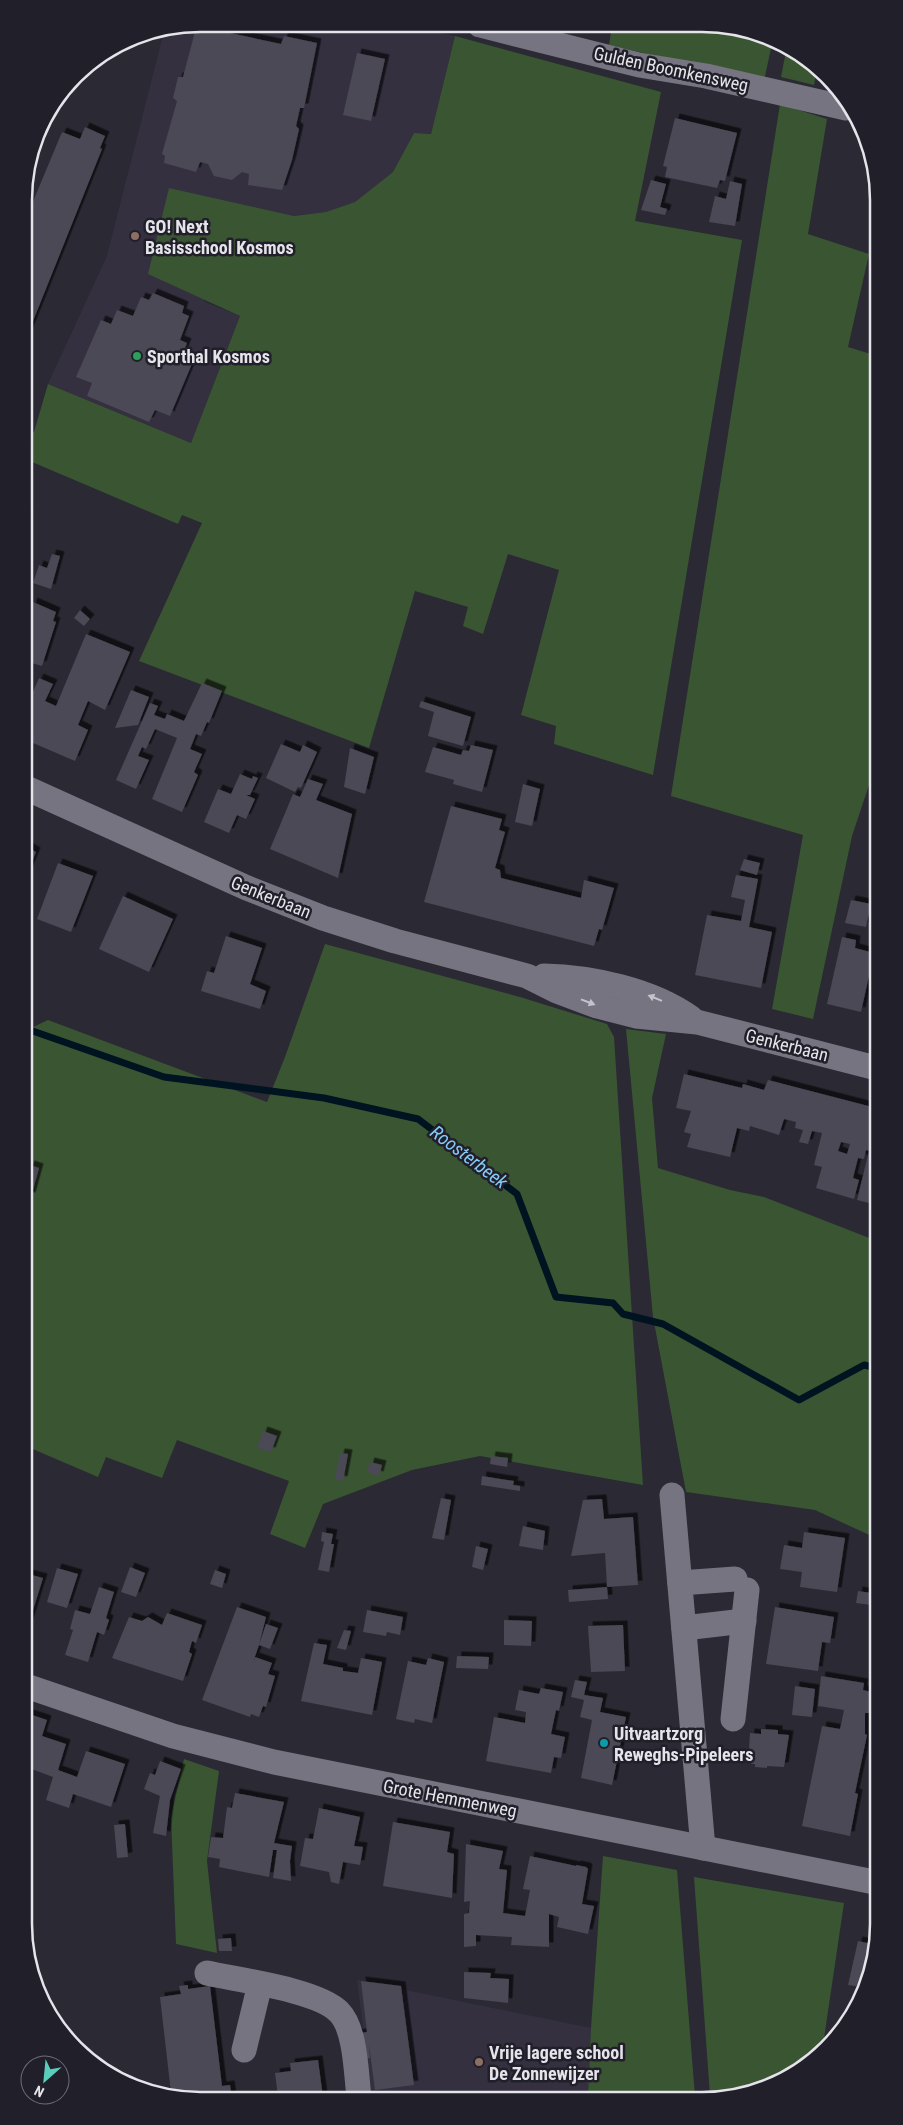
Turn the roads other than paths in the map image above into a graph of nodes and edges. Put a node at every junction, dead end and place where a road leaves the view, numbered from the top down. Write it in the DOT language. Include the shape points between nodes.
graph roads {
  1 [pos="506,32"];
  2 [pos="842,107"];
  3 [pos="33,791"];
  4 [pos="870,1066"];
  5 [pos="672,1495"];
  6 [pos="680,1583"];
  7 [pos="744,1621"];
  8 [pos="684,1628"];
  9 [pos="32,1688"];
  10 [pos="733,1720"];
  11 [pos="703,1848"];
  12 [pos="870,1880"];
  13 [pos="207,1973"];
  14 [pos="260,1984"];
  15 [pos="244,2050"];
  16 [pos="358,2092"];
  1 -- 2 [label="street, Gulden Boomkensweg" via="639,65 706,76"];
  3 -- 4 [label="street, Genkerbaan" via="247,888 323,918 395,941 528,976 554,976 629,989 675,1006 697,1022"];
  5 -- 6 [label="street"];
  6 -- 7 [label="street" via="741,1585"];
  6 -- 8 [label="street"];
  7 -- 8 [label="street"];
  7 -- 10 [label="street"];
  8 -- 11 [label="street"];
  9 -- 11 [label="street, Grote Hemmenweg" via="230,1752"];
  11 -- 12 [label="street, Grote Hemmenweg"];
  13 -- 14 [label="street"];
  14 -- 15 [label="street"];
  14 -- 16 [label="street" via="319,1998 340,2012 352,2038"];
}
